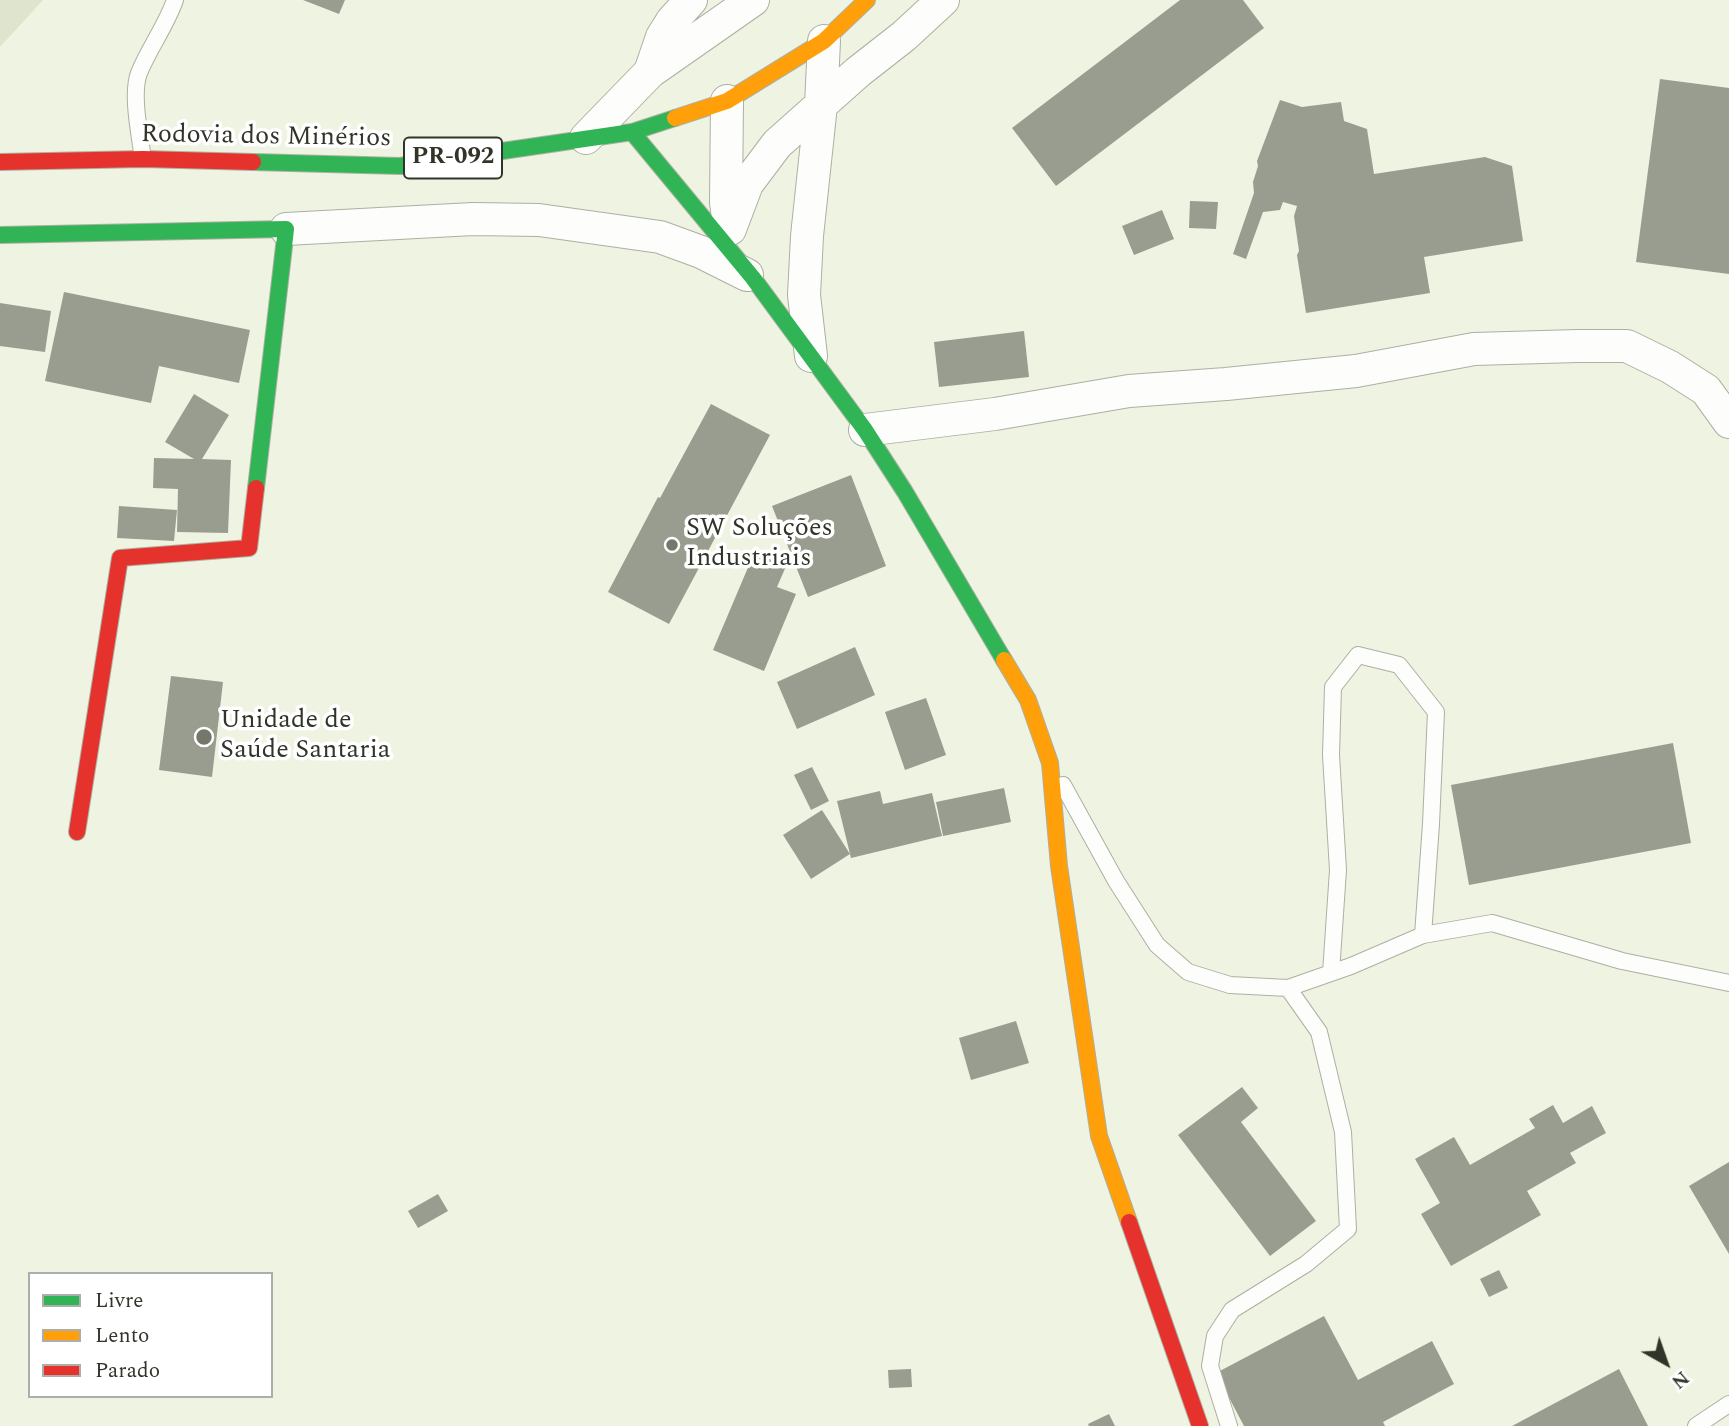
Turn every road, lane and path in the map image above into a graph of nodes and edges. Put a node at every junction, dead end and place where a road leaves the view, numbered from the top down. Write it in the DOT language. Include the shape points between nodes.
graph roads {
  1 [pos="175,0"];
  2 [pos="691,0"];
  3 [pos="753,0"];
  4 [pos="867,0"];
  5 [pos="943,0"];
  6 [pos="824,41"];
  7 [pos="650,72"];
  8 [pos="727,101"];
  9 [pos="821,105"];
  10 [pos="632,132"];
  11 [pos="586,138"];
  12 [pos="144,159"];
  13 [pos="0,162"];
  14 [pos="286,229"];
  15 [pos="0,235"];
  16 [pos="739,254"];
  17 [pos="811,356"];
  18 [pos="1729,422"];
  19 [pos="865,430"];
  20 [pos="1050,763"];
  21 [pos="76,832"];
  22 [pos="1423,935"];
  23 [pos="1331,973"];
  24 [pos="1729,983"];
  25 [pos="1288,988"];
  26 [pos="1729,1404"];
  27 [pos="1200,1426"];
  28 [pos="1229,1426"];
  29 [pos="1696,1426"];
  1 -- 12 [label="lane" via="138,75 136,108"];
  2 -- 7 [label="street" via="662,37"];
  3 -- 7 [label="street"];
  4 -- 6 [label="street, Rodovia dos Minérios / PR-092"];
  5 -- 9 [label="street"];
  6 -- 8 [label="street, Rodovia dos Minérios / PR-092"];
  6 -- 9 [label="street"];
  7 -- 11 [label="street"];
  8 -- 10 [label="street, Rodovia dos Minérios / PR-092"];
  8 -- 16 [label="street" via="726,202"];
  9 -- 16 [label="street" via="777,144 747,184"];
  9 -- 17 [label="street" via="804,295"];
  10 -- 11 [label="street, Rodovia dos Minérios / PR-092"];
  10 -- 16 [label="street"];
  11 -- 12 [label="street, Rodovia dos Minérios / PR-092" via="400,166"];
  12 -- 13 [label="street, Rodovia dos Minérios / PR-092"];
  14 -- 15 [label="street"];
  14 -- 16 [label="street" via="539,220 660,237 701,252"];
  14 -- 21 [label="street" via="249,548 120,558"];
  16 -- 17 [label="street"];
  17 -- 19 [label="street"];
  18 -- 19 [label="street" via="1706,390 1670,367 1626,346 1577,346 1474,349 1356,371 1129,391"];
  19 -- 20 [label="street" via="1028,700"];
  20 -- 25 [label="lane" via="1157,946 1188,972 1219,982"];
  20 -- 27 [label="street" via="1059,866 1099,1136"];
  22 -- 23 [label="lane"];
  22 -- 23 [label="lane" via="1436,712 1399,665 1358,655 1333,687 1331,755 1338,870"];
  22 -- 24 [label="lane" via="1492,923 1622,961"];
  23 -- 25 [label="lane"];
  25 -- 28 [label="lane" via="1319,1032 1343,1132 1348,1229 1306,1264 1232,1310 1215,1336 1210,1366"];
  26 -- 29 [label="lane"];
}
